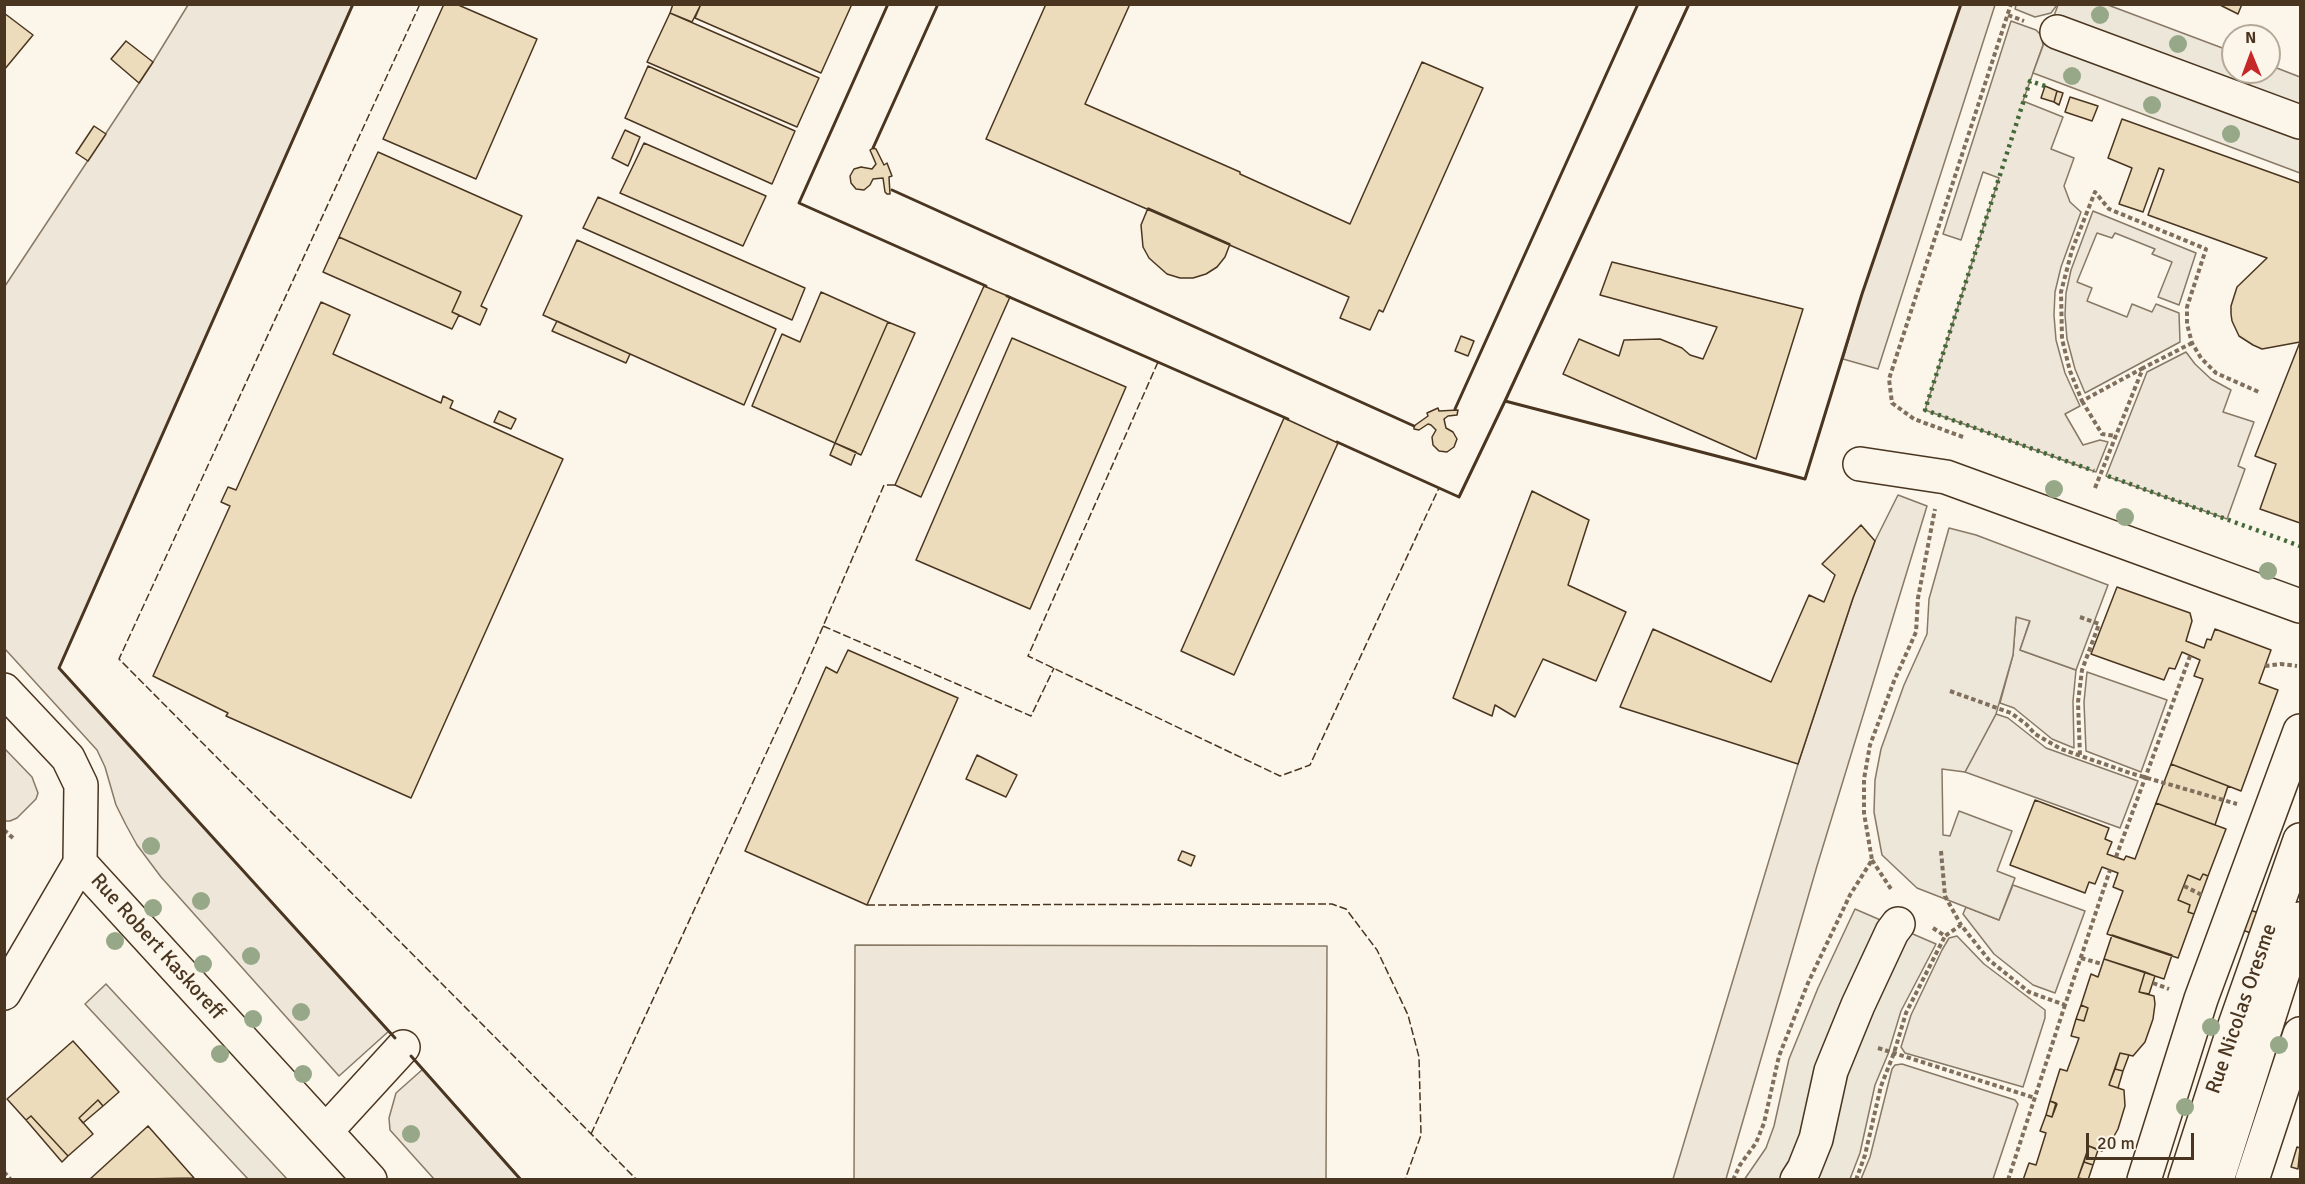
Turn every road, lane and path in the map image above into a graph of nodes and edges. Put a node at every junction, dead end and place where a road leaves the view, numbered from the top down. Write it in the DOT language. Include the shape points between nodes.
graph roads {
  1 [pos="2011,4"];
  2 [pos="2057,32"];
  3 [pos="2301,122"];
  4 [pos="2192,343"];
  5 [pos="2143,368"];
  6 [pos="2261,393"];
  7 [pos="2082,401"];
  8 [pos="2116,436"];
  9 [pos="1963,437"];
  10 [pos="1860,464"];
  11 [pos="2095,488"];
  12 [pos="1936,505"];
  13 [pos="2301,606"];
  14 [pos="2080,617"];
  15 [pos="2190,656"];
  16 [pos="2265,666"];
  17 [pos="2297,666"];
  18 [pos="4,690"];
  19 [pos="1950,691"];
  20 [pos="2301,731"];
  21 [pos="2080,756"];
  22 [pos="2146,777"];
  23 [pos="2243,807"];
  24 [pos="4,830"];
  25 [pos="14,840"];
  26 [pos="2301,840"];
  27 [pos="1941,851"];
  28 [pos="2116,857"];
  29 [pos="1872,860"];
  30 [pos="80,862"];
  31 [pos="2110,870"];
  32 [pos="2184,886"];
  33 [pos="2201,894"];
  34 [pos="1906,914"];
  35 [pos="2301,920"];
  36 [pos="1961,925"];
  37 [pos="1945,936"];
  38 [pos="2081,958"];
  39 [pos="2102,964"];
  40 [pos="2153,983"];
  41 [pos="2175,990"];
  42 [pos="4,993"];
  43 [pos="2066,1005"];
  44 [pos="2301,1034"];
  45 [pos="1845,1037"];
  46 [pos="403,1047"];
  47 [pos="1894,1053"];
  48 [pos="2035,1098"];
  49 [pos="326,1131"];
  50 [pos="4,1172"];
  51 [pos="11,1179"];
  52 [pos="370,1179"];
  53 [pos="1733,1179"];
  54 [pos="1797,1179"];
  55 [pos="1856,1179"];
  56 [pos="2008,1179"];
  57 [pos="2144,1179"];
  58 [pos="2185,1179"];
  59 [pos="2217,1179"];
  60 [pos="2252,1179"];
  1 -- 9 [label="path" via="1889,379 1892,403 1914,419"];
  2 -- 3 [label="street"];
  4 -- 5 [label="path"];
  4 -- 6 [label="path" via="2216,373"];
  4 -- 7 [label="path" via="2187,307 2206,249 2109,208 2095,192 2072,250 2061,292 2062,339"];
  5 -- 7 [label="path"];
  5 -- 8 [label="path"];
  7 -- 8 [label="path" via="2102,434"];
  8 -- 11 [label="path"];
  10 -- 13 [label="street" via="1946,477"];
  12 -- 29 [label="path" via="1918,598 1916,632 1870,745 1864,813"];
  14 -- 21 [label="path" via="2099,624 2082,670 2078,702"];
  15 -- 22 [label="path"];
  16 -- 17 [label="path"];
  18 -- 30 [label="street, Rue Robert Kaskoreff" via="68,758 81,785"];
  19 -- 21 [label="path" via="2011,713 2049,744"];
  20 -- 57 [label="street" via="2200,999"];
  21 -- 22 [label="path"];
  22 -- 23 [label="path"];
  22 -- 28 [label="path"];
  24 -- 25 [label="path"];
  26 -- 58 [label="street, Rue Nicolas Oresme"];
  27 -- 36 [label="path" via="1945,896"];
  29 -- 34 [label="path"];
  29 -- 53 [label="path" via="1850,894 1808,983 1779,1056 1764,1123"];
  30 -- 42 [label="street"];
  30 -- 49 [label="street, Rue Robert Kaskoreff"];
  31 -- 38 [label="path"];
  32 -- 33 [label="path"];
  34 -- 37 [label="path"];
  34 -- 45 [label="street" via="1887,942"];
  35 -- 59 [label="street, Rue Nicolas Oresme"];
  36 -- 37 [label="path"];
  36 -- 43 [label="path" via="1989,960 2029,992"];
  37 -- 47 [label="path" via="1906,1013"];
  38 -- 39 [label="path"];
  38 -- 43 [label="path"];
  40 -- 41 [label="path"];
  43 -- 48 [label="path"];
  44 -- 60 [label="street"];
  45 -- 47 [label="path"];
  45 -- 54 [label="street" via="1831,1071 1816,1139"];
  46 -- 49 [label="street"];
  47 -- 48 [label="path"];
  47 -- 55 [label="path"];
  48 -- 56 [label="path"];
  49 -- 52 [label="street, Rue Robert Kaskoreff"];
  50 -- 51 [label="path"];
}
